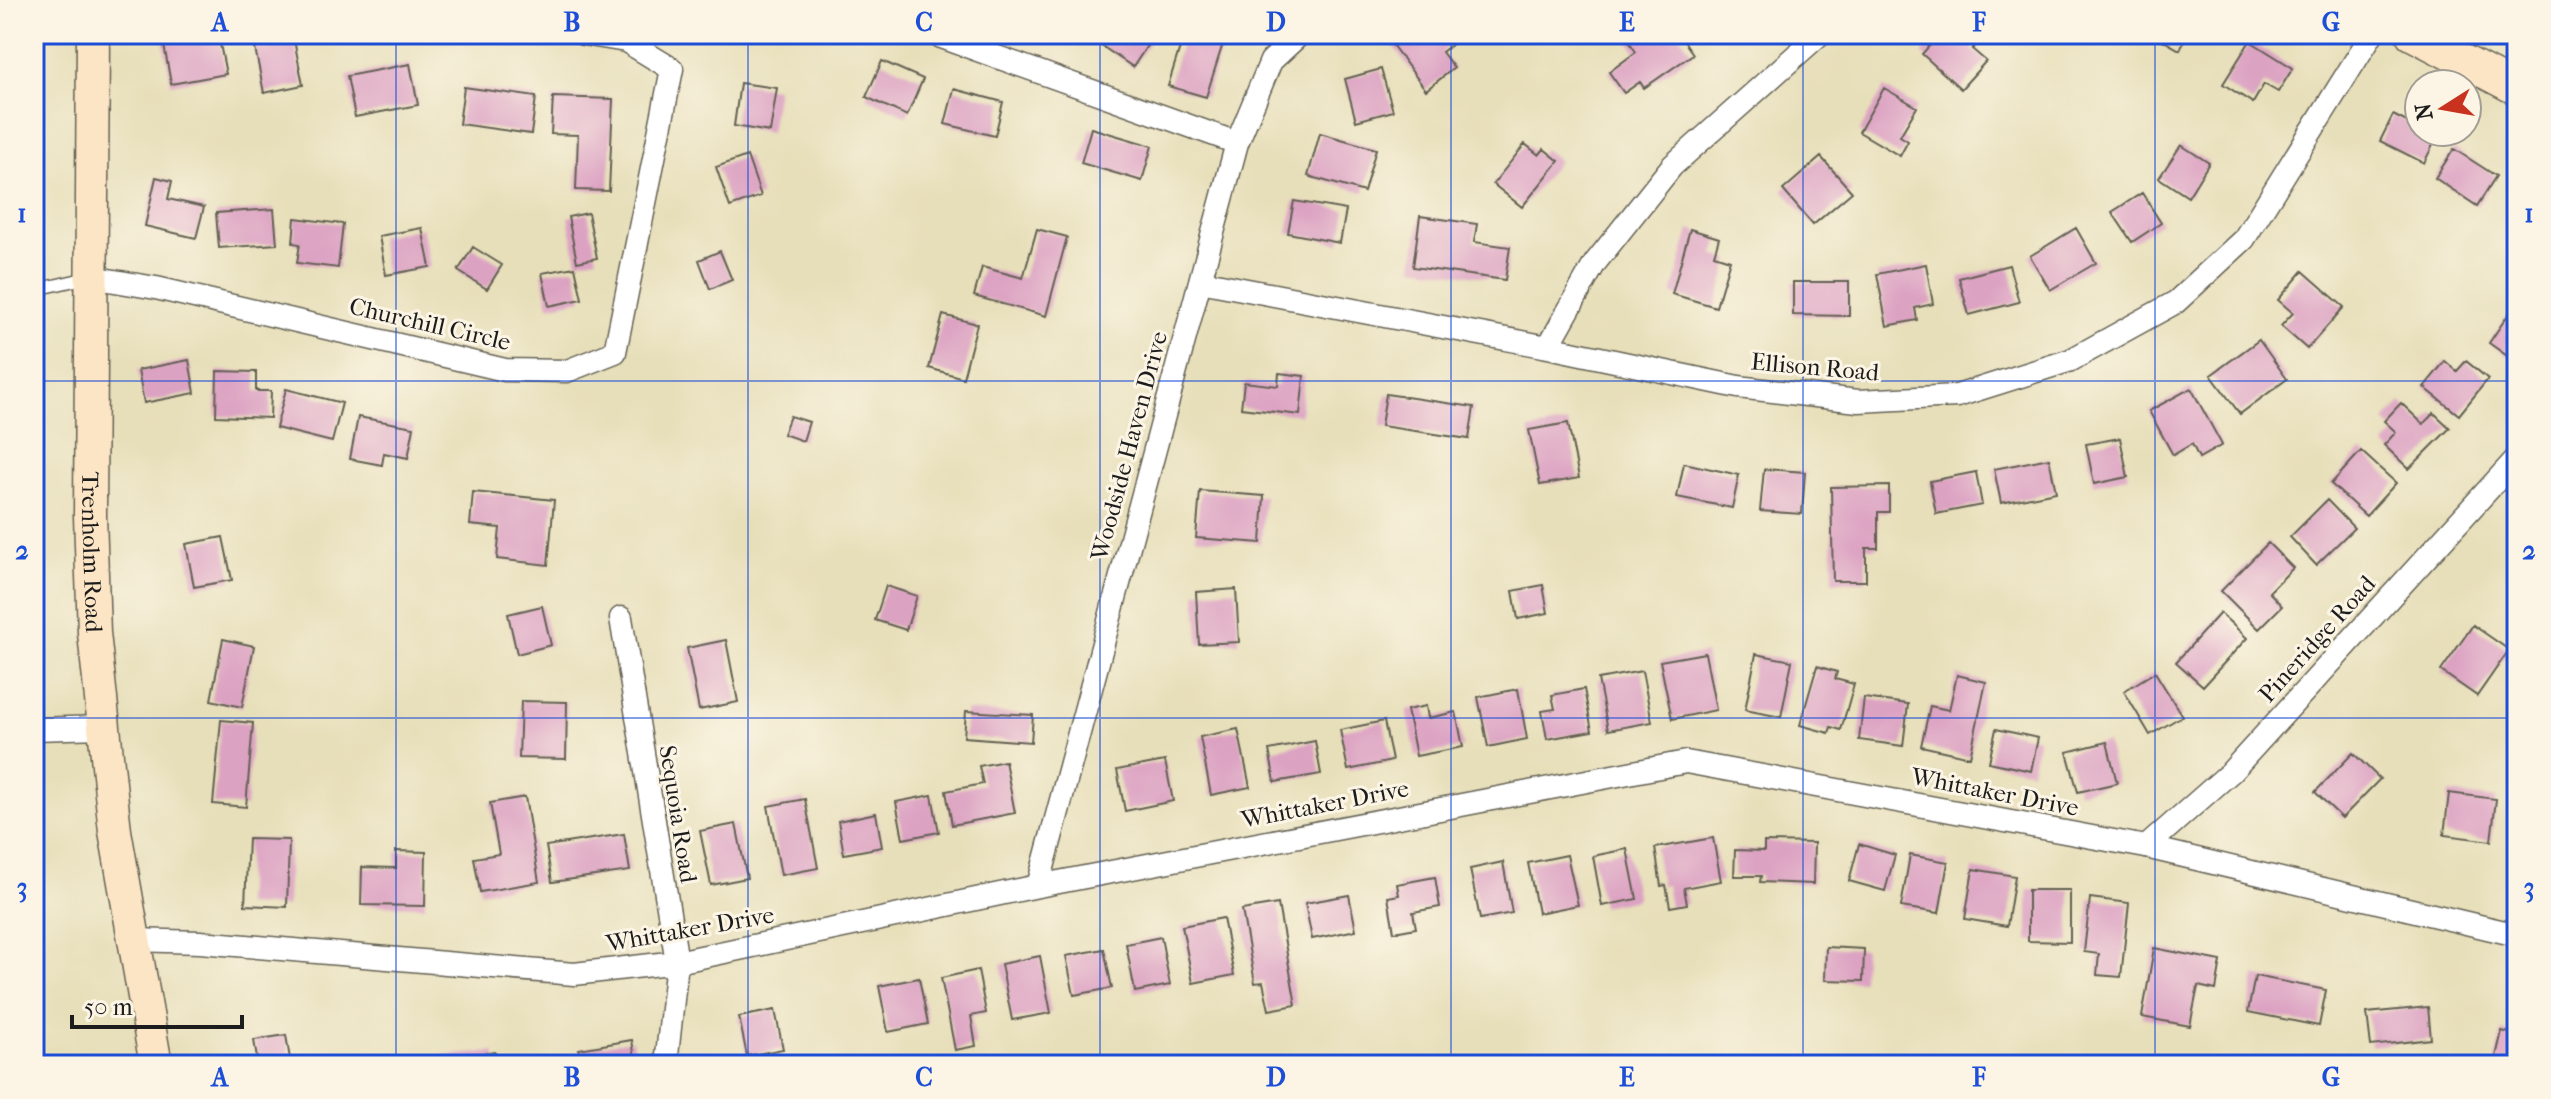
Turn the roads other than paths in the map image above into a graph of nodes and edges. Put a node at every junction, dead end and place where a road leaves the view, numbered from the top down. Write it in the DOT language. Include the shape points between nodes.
graph roads {
  1 [pos="93,34"];
  2 [pos="583,34"];
  3 [pos="933,34"];
  4 [pos="1300,34"];
  5 [pos="1820,34"];
  6 [pos="2372,34"];
  7 [pos="2425,37"];
  8 [pos="2517,89"];
  9 [pos="1237,143"];
  10 [pos="91,277"];
  11 [pos="1200,281"];
  12 [pos="34,290"];
  13 [pos="1548,347"];
  14 [pos="2517,458"];
  15 [pos="621,618"];
  16 [pos="103,727"];
  17 [pos="34,729"];
  18 [pos="2146,847"];
  19 [pos="1038,886"];
  20 [pos="2517,935"];
  21 [pos="133,940"];
  22 [pos="677,962"];
  23 [pos="156,1065"];
  24 [pos="666,1065"];
  1 -- 10 [label="main road, Trenholm Road"];
  2 -- 10 [label="street, Churchill Circle" via="626,41 672,69 615,352 567,371 505,370"];
  3 -- 9 [label="street"];
  4 -- 9 [label="street, Woodside Haven Drive" via="1271,61"];
  5 -- 13 [label="street" via="1672,166 1595,263"];
  6 -- 13 [label="street, Ellison Road" via="2244,239 2176,302 2071,360 1957,396 1858,401 1738,387"];
  7 -- 8 [label="main road"];
  9 -- 11 [label="street, Woodside Haven Drive"];
  10 -- 12 [label="lane"];
  10 -- 16 [label="main road, Trenholm Road" via="90,516"];
  11 -- 13 [label="street, Ellison Road"];
  11 -- 19 [label="street, Woodside Haven Drive"];
  14 -- 18 [label="street, Pineridge Road" via="2231,772"];
  15 -- 22 [label="street, Sequoia Road"];
  16 -- 17 [label="street"];
  16 -- 21 [label="main road, Trenholm Road"];
  18 -- 19 [label="street, Whittaker Drive" via="1686,762"];
  18 -- 20 [label="street, Whittaker Drive"];
  19 -- 22 [label="street, Whittaker Drive"];
  21 -- 22 [label="street, Whittaker Drive" via="574,974"];
  21 -- 23 [label="main road, Trenholm Road"];
  22 -- 24 [label="street, Sequoia Road"];
}
